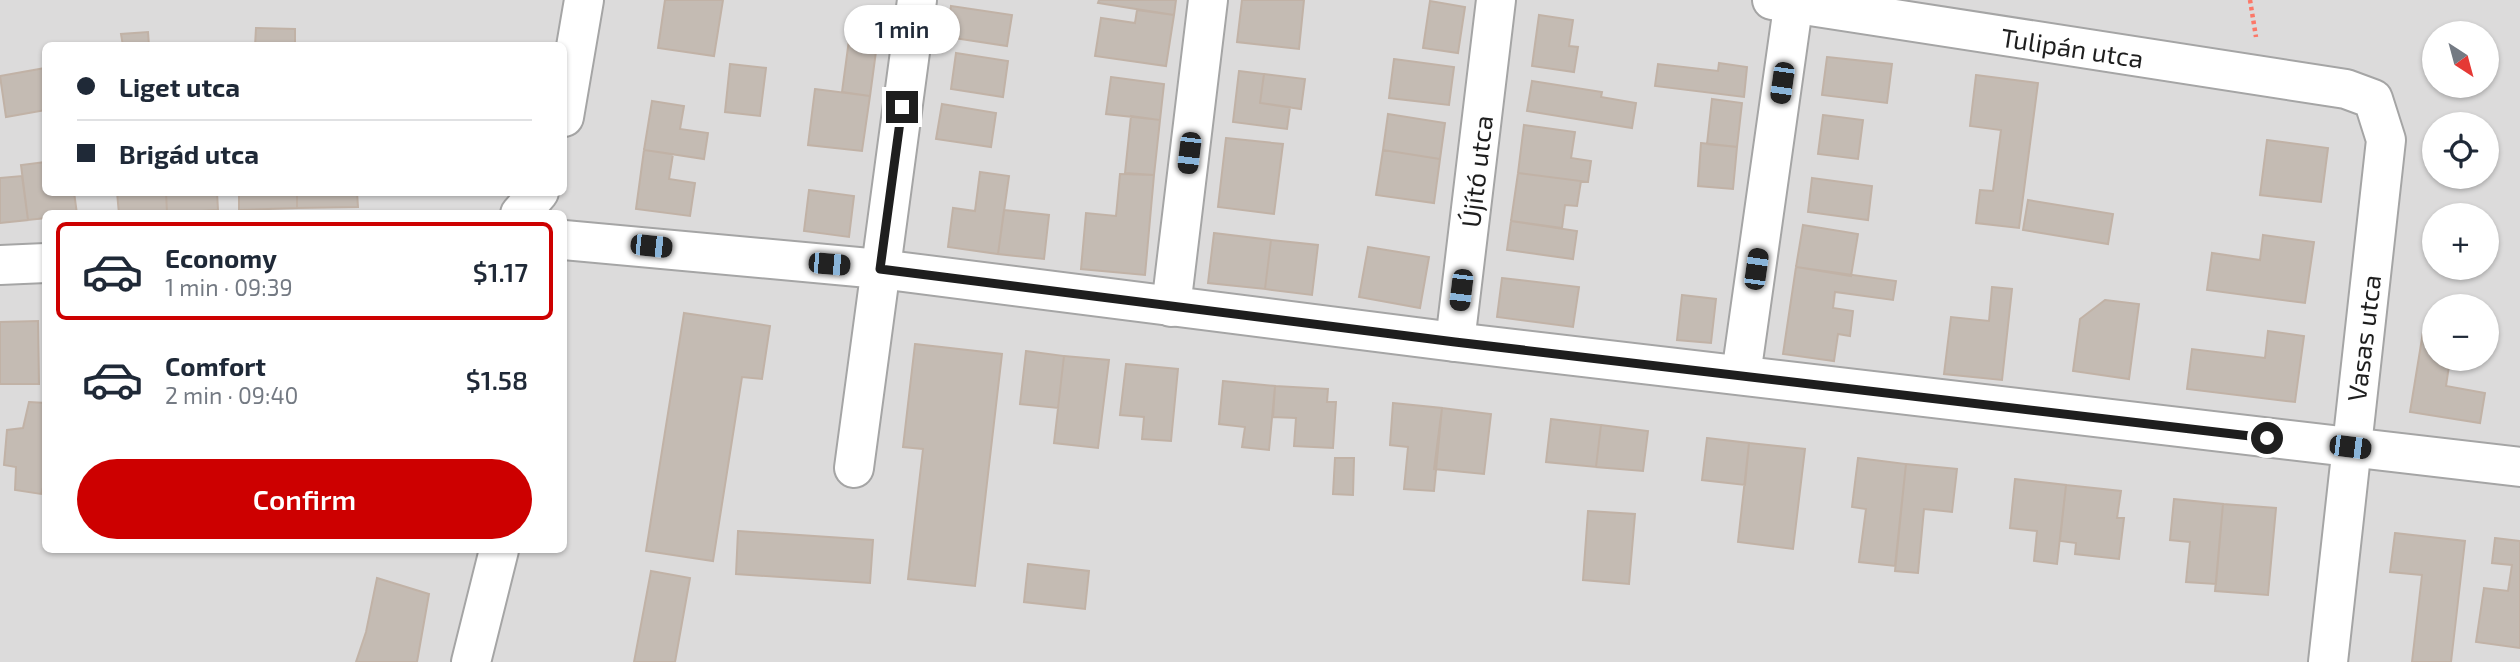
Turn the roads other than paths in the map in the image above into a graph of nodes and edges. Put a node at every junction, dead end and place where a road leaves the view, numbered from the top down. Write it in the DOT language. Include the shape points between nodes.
graph roads {
  1 [pos="584,0"];
  2 [pos="917,0"];
  3 [pos="1208,0"];
  4 [pos="1496,0"];
  5 [pos="1786,1"];
  6 [pos="567,99"];
  7 [pos="2373,99"];
  8 [pos="536,196"];
  9 [pos="523,210"];
  10 [pos="567,240"];
  11 [pos="42,263"];
  12 [pos="0,265"];
  13 [pos="880,269"];
  14 [pos="1171,307"];
  15 [pos="1455,342"];
  16 [pos="1741,375"];
  17 [pos="2350,447"];
  18 [pos="2520,467"];
  19 [pos="854,468"];
  20 [pos="498,553"];
  21 [pos="471,662"];
  22 [pos="2328,662"];
  1 -- 6 [label="street"];
  2 -- 13 [label="street"];
  3 -- 14 [label="street"];
  4 -- 15 [label="street, Újító utca"];
  5 -- 7 [label="street, Tulipán utca" via="2346,89"];
  5 -- 16 [label="street"];
  7 -- 17 [label="street, Vasas utca" via="2386,140"];
  8 -- 9 [label="street"];
  10 -- 13 [label="street"];
  11 -- 12 [label="street"];
  13 -- 14 [label="street"];
  13 -- 19 [label="street"];
  14 -- 15 [label="street"];
  15 -- 16 [label="street"];
  16 -- 17 [label="street"];
  17 -- 18 [label="street"];
  17 -- 22 [label="street, Vasas utca"];
  20 -- 21 [label="street"];
}
